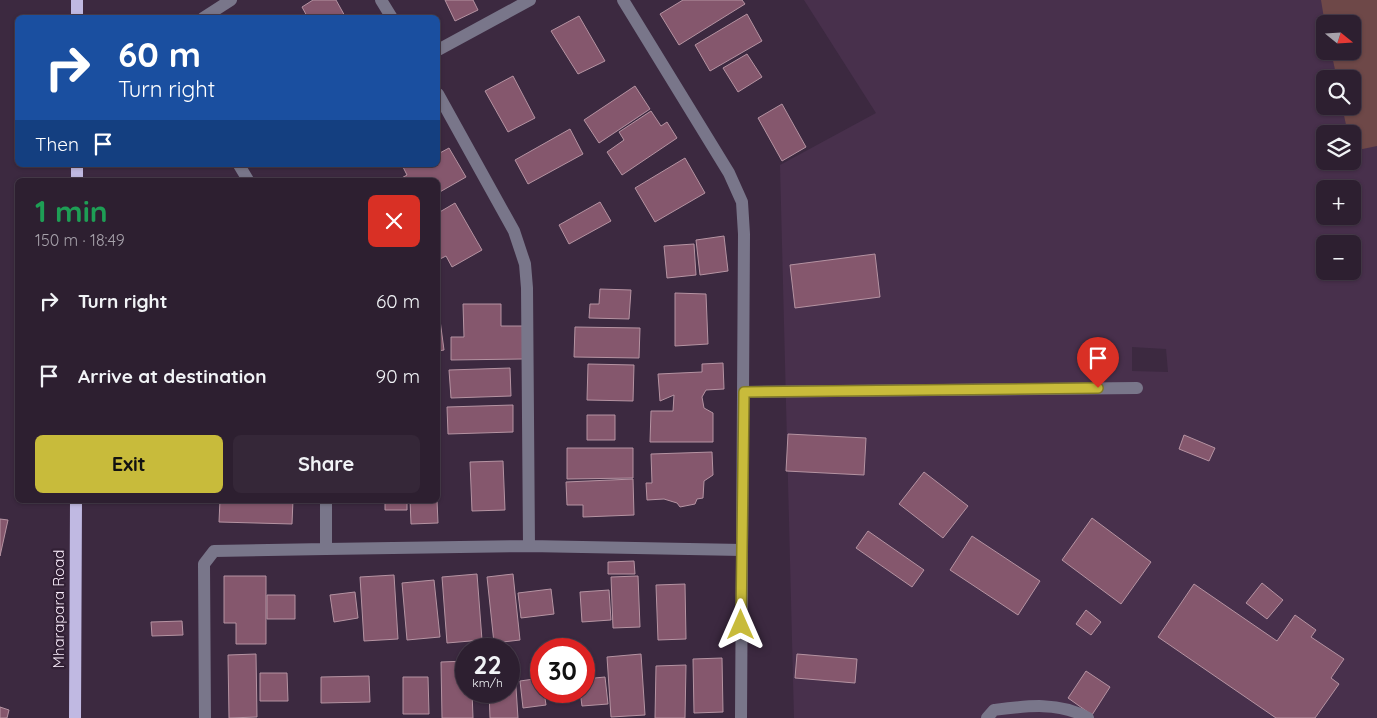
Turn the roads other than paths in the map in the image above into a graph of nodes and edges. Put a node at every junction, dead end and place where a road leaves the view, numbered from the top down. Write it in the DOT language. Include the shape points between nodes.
graph roads {
  1 [pos="77,0"];
  2 [pos="231,0"];
  3 [pos="381,0"];
  4 [pos="530,0"];
  5 [pos="623,0"];
  6 [pos="77,15"];
  7 [pos="208,15"];
  8 [pos="390,15"];
  9 [pos="440,49"];
  10 [pos="440,98"];
  11 [pos="240,167"];
  12 [pos="247,178"];
  13 [pos="1137,388"];
  14 [pos="744,392"];
  15 [pos="76,503"];
  16 [pos="326,503"];
  17 [pos="529,546"];
  18 [pos="326,549"];
  19 [pos="742,550"];
  20 [pos="75,718"];
  21 [pos="205,718"];
  22 [pos="741,718"];
  23 [pos="987,718"];
  24 [pos="1088,718"];
  1 -- 6 [label="main road"];
  2 -- 7 [label="street"];
  3 -- 8 [label="street"];
  4 -- 9 [label="street"];
  5 -- 14 [label="street" via="729,173 742,202"];
  10 -- 17 [label="street" via="514,231 525,264"];
  11 -- 12 [label="street"];
  13 -- 14 [label="street"];
  14 -- 19 [label="street"];
  15 -- 20 [label="main road, Mharapara Road"];
  16 -- 18 [label="street"];
  17 -- 18 [label="street"];
  17 -- 19 [label="street"];
  18 -- 21 [label="street" via="214,551 204,564"];
  19 -- 22 [label="street"];
  23 -- 24 [label="street" via="994,710 1050,706"];
}
